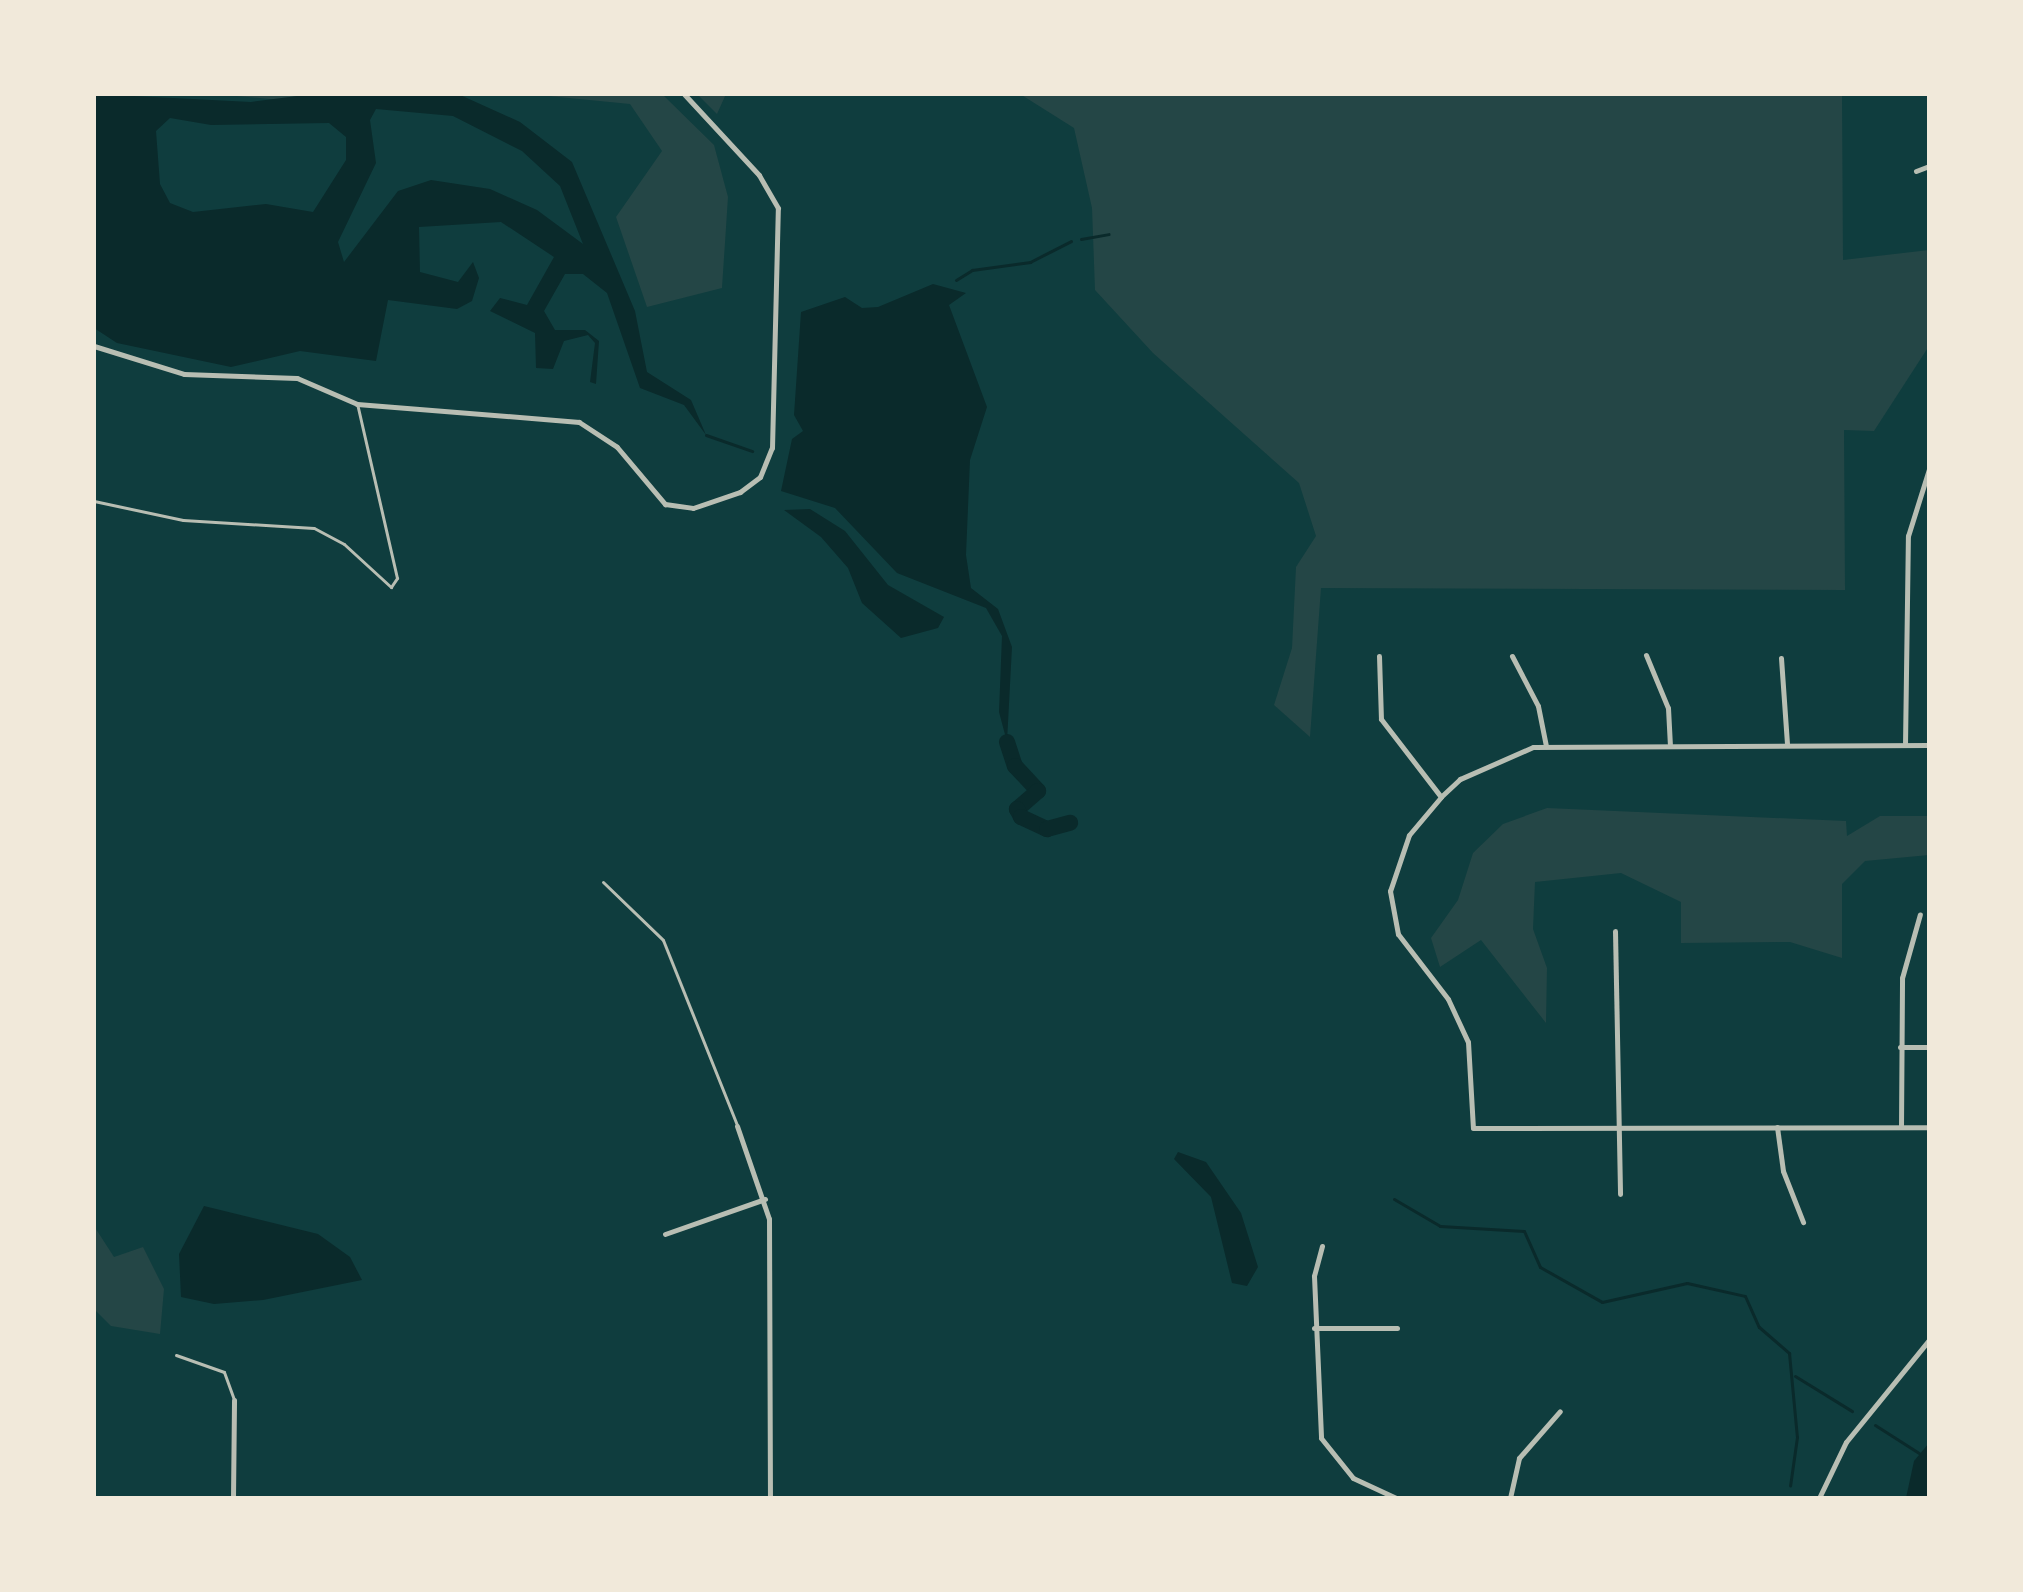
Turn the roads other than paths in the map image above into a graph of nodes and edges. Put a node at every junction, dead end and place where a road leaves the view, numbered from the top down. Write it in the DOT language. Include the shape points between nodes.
graph roads {
  1 [pos="684,94"];
  2 [pos="1929,166"];
  3 [pos="1916,171"];
  4 [pos="94,346"];
  5 [pos="357,404"];
  6 [pos="1929,469"];
  7 [pos="94,501"];
  8 [pos="1646,655"];
  9 [pos="1379,656"];
  10 [pos="1512,656"];
  11 [pos="1781,658"];
  12 [pos="1670,744"];
  13 [pos="1787,744"];
  14 [pos="1905,745"];
  15 [pos="1929,745"];
  16 [pos="1546,746"];
  17 [pos="1441,797"];
  18 [pos="603,882"];
  19 [pos="1920,914"];
  20 [pos="1615,931"];
  21 [pos="1900,1047"];
  22 [pos="1929,1047"];
  23 [pos="737,1126"];
  24 [pos="1777,1127"];
  25 [pos="1901,1127"];
  26 [pos="1929,1127"];
  27 [pos="1621,1128"];
  28 [pos="1620,1194"];
  29 [pos="765,1199"];
  30 [pos="1803,1222"];
  31 [pos="665,1234"];
  32 [pos="1322,1246"];
  33 [pos="1314,1328"];
  34 [pos="1397,1328"];
  35 [pos="1929,1340"];
  36 [pos="176,1355"];
  37 [pos="234,1400"];
  38 [pos="1560,1411"];
  39 [pos="233,1498"];
  40 [pos="770,1498"];
  41 [pos="1396,1498"];
  42 [pos="1510,1498"];
  43 [pos="1819,1498"];
  1 -- 5 [label="street" via="769,188 779,220 770,459 751,485 693,508 665,504 617,447 579,422"];
  2 -- 3 [label="street"];
  4 -- 5 [label="street" via="184,374 297,378"];
  5 -- 7 [label="lane" via="397,578 391,587 344,544 314,528 183,520"];
  6 -- 14 [label="street" via="1908,536"];
  8 -- 12 [label="street" via="1666,699"];
  9 -- 17 [label="street" via="1381,719"];
  10 -- 16 [label="street" via="1538,706"];
  11 -- 13 [label="street"];
  12 -- 13 [label="street"];
  12 -- 16 [label="street"];
  13 -- 14 [label="street"];
  14 -- 15 [label="street"];
  16 -- 17 [label="street" via="1496,761"];
  17 -- 27 [label="street" via="1409,835 1392,874 1390,908 1398,934 1448,999 1468,1042 1473,1128"];
  18 -- 23 [label="lane" via="663,940"];
  19 -- 21 [label="street" via="1902,978"];
  20 -- 27 [label="street"];
  21 -- 22 [label="street"];
  21 -- 25 [label="street"];
  23 -- 29 [label="street"];
  24 -- 25 [label="street"];
  24 -- 27 [label="street"];
  24 -- 30 [label="street" via="1783,1171"];
  25 -- 26 [label="street"];
  27 -- 28 [label="street"];
  29 -- 31 [label="street"];
  29 -- 40 [label="street"];
  32 -- 33 [label="street"];
  33 -- 34 [label="street"];
  33 -- 41 [label="street" via="1318,1422 1331,1460"];
  35 -- 43 [label="street" via="1846,1442"];
  36 -- 37 [label="lane" via="224,1372"];
  37 -- 39 [label="street"];
  38 -- 42 [label="street" via="1519,1458"];
}
